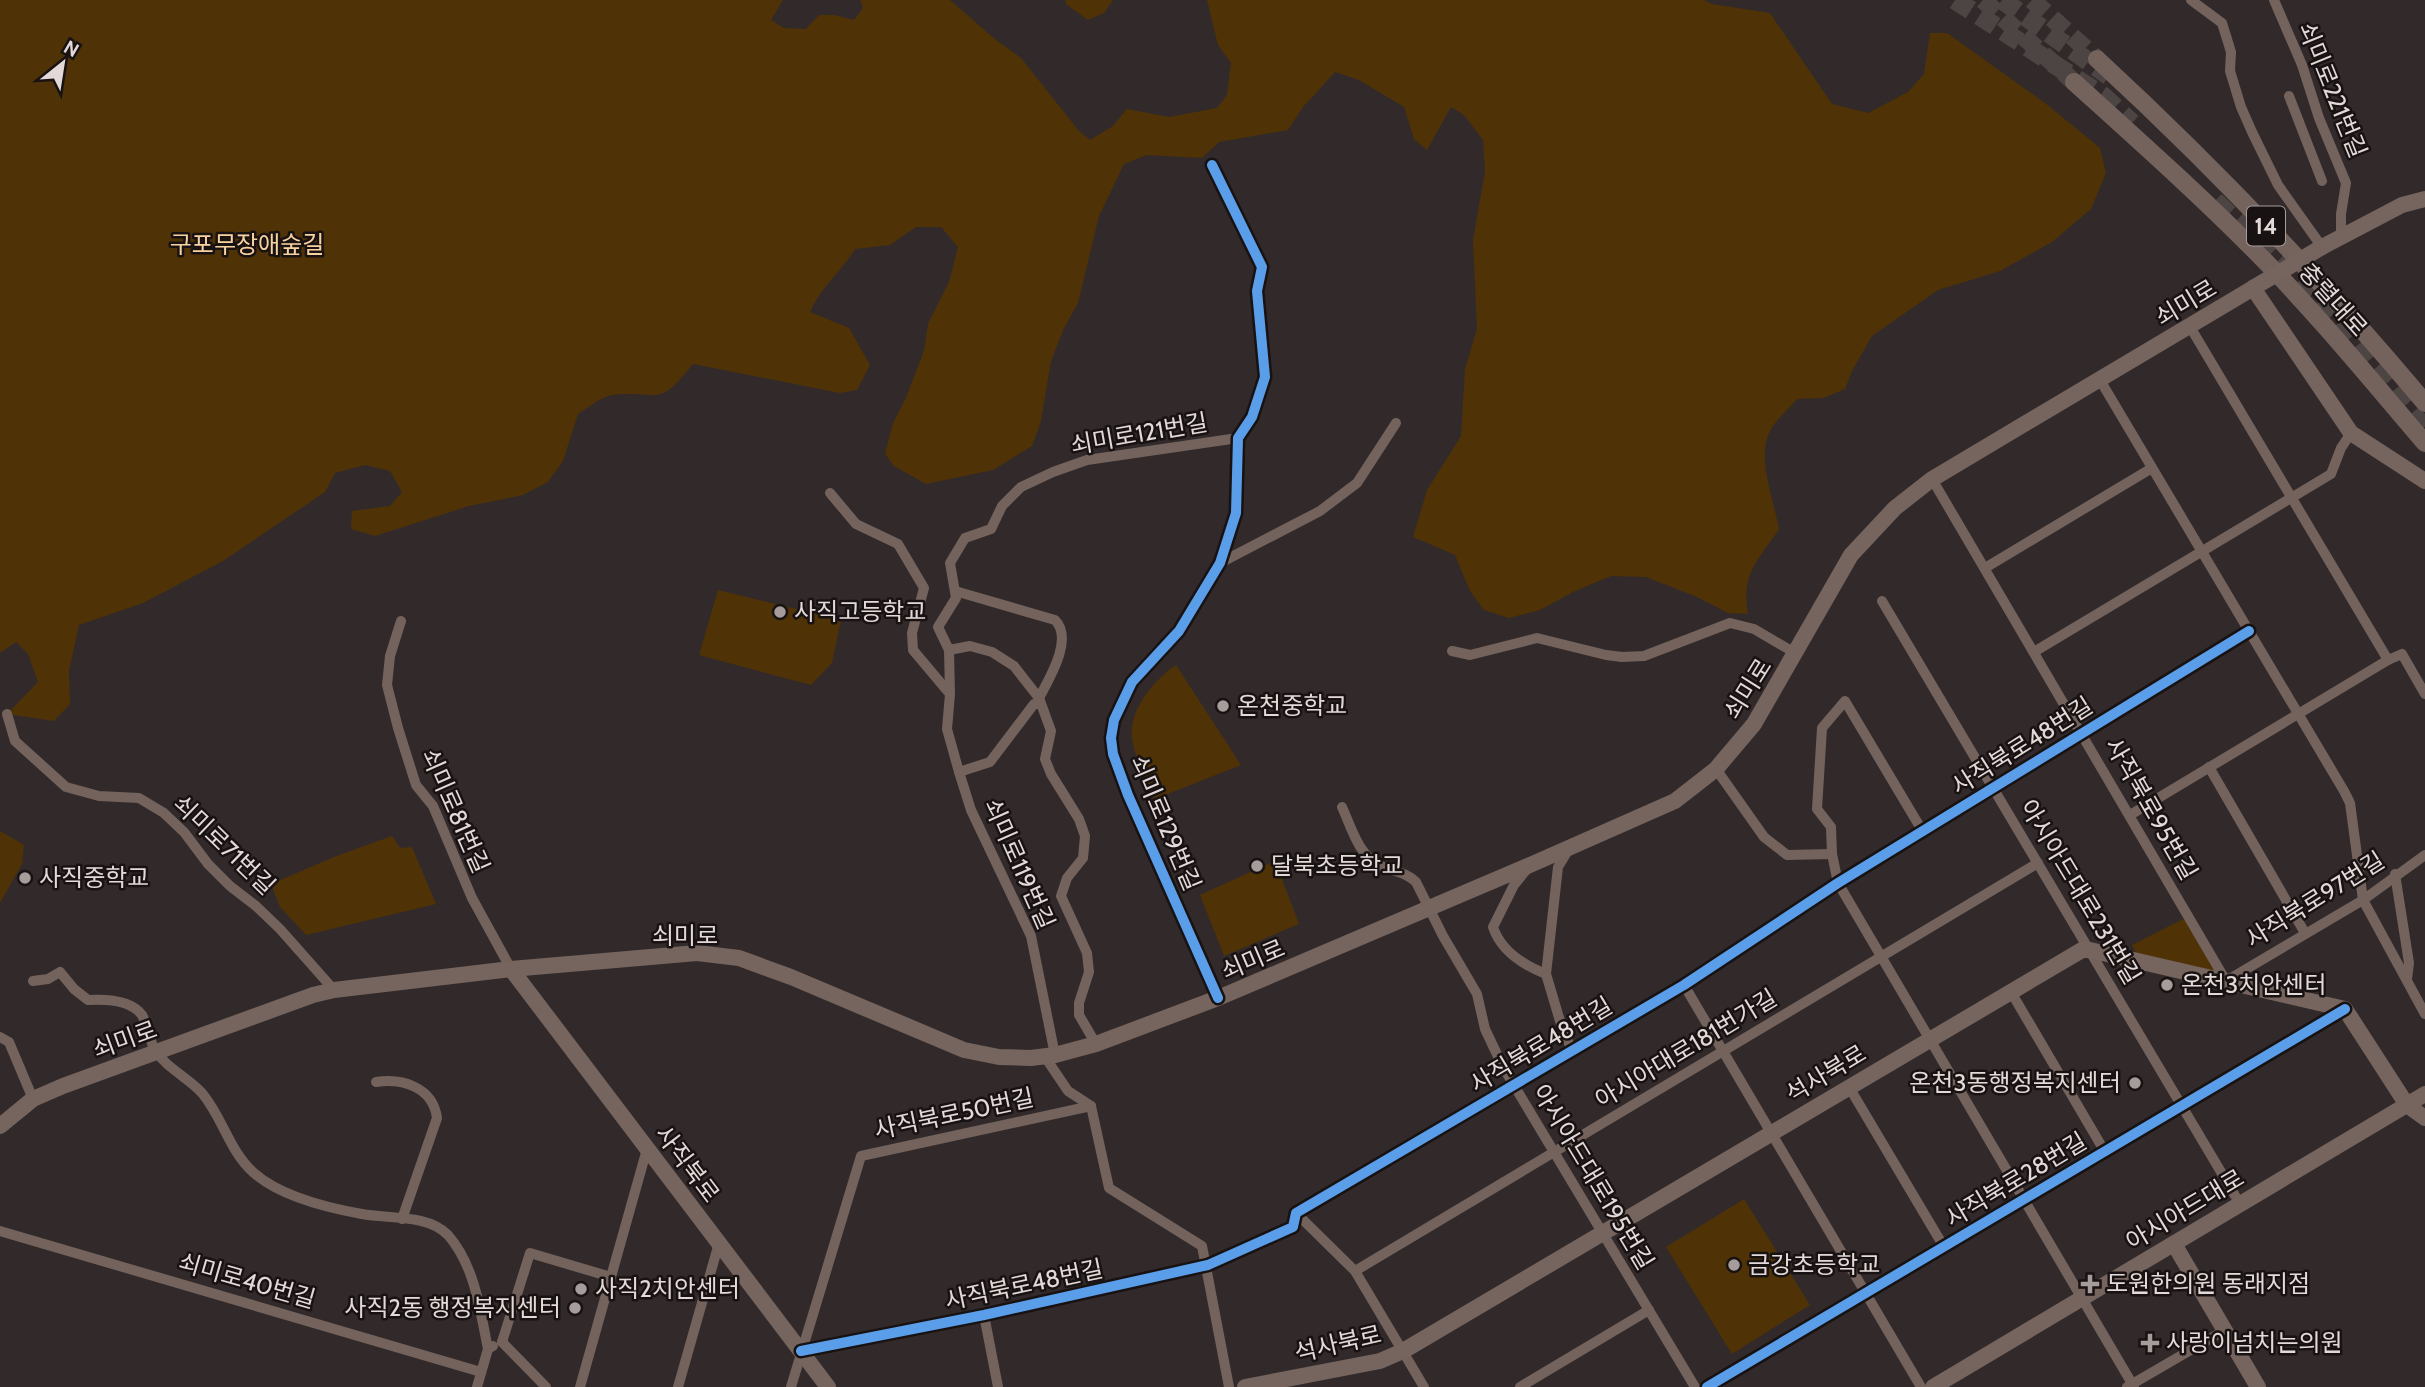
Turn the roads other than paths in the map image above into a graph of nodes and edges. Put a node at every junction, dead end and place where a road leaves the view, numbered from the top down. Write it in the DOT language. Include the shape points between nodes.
graph roads {
  1 [pos="2192,0"];
  2 [pos="2274,0"];
  3 [pos="2097,59"];
  4 [pos="2074,82"];
  5 [pos="2289,96"];
  6 [pos="2321,121"];
  7 [pos="2302,130"];
  8 [pos="1212,165"];
  9 [pos="2322,181"];
  10 [pos="2425,199"];
  11 [pos="2341,238"];
  12 [pos="2322,247"];
  13 [pos="2253,288"];
  14 [pos="2189,325"];
  15 [pos="2100,380"];
  16 [pos="2425,403"];
  17 [pos="1396,423"];
  18 [pos="2351,433"];
  19 [pos="1238,438"];
  20 [pos="2425,443"];
  21 [pos="2152,468"];
  22 [pos="1932,479"];
  23 [pos="2425,481"];
  24 [pos="830,494"];
  25 [pos="2292,498"];
  26 [pos="2202,552"];
  27 [pos="1220,563"];
  28 [pos="1985,568"];
  29 [pos="956,591"];
  30 [pos="1882,601"];
  31 [pos="401,621"];
  32 [pos="2249,631"];
  33 [pos="949,650"];
  34 [pos="1452,651"];
  35 [pos="2034,652"];
  36 [pos="1795,653"];
  37 [pos="2388,660"];
  38 [pos="950,694"];
  39 [pos="2425,694"];
  40 [pos="1040,701"];
  41 [pos="7,714"];
  42 [pos="2298,714"];
  43 [pos="2082,734"];
  44 [pos="2209,768"];
  45 [pos="1716,769"];
  46 [pos="959,772"];
  47 [pos="1994,788"];
  48 [pos="1342,807"];
  49 [pos="2130,815"];
  50 [pos="1923,832"];
  51 [pos="1571,847"];
  52 [pos="1832,854"];
  53 [pos="2425,855"];
  54 [pos="2038,863"];
  55 [pos="1530,865"];
  56 [pos="2395,874"];
  57 [pos="1838,883"];
  58 [pos="2363,900"];
  59 [pos="1430,909"];
  60 [pos="2305,933"];
  61 [pos="2090,950"];
  62 [pos="1881,957"];
  63 [pos="511,969"];
  64 [pos="1546,974"];
  65 [pos="2407,979"];
  66 [pos="33,981"];
  67 [pos="2226,981"];
  68 [pos="1684,985"];
  69 [pos="334,990"];
  70 [pos="2011,992"];
  71 [pos="1218,998"];
  72 [pos="2345,1009"];
  73 [pos="2425,1014"];
  74 [pos="0,1038"];
  75 [pos="1930,1040"];
  76 [pos="1096,1044"];
  77 [pos="156,1051"];
  78 [pos="1572,1051"];
  79 [pos="1723,1052"];
  80 [pos="1050,1056"];
  81 [pos="376,1082"];
  82 [pos="1514,1086"];
  83 [pos="1849,1087"];
  84 [pos="2425,1094"];
  85 [pos="33,1099"];
  86 [pos="2407,1105"];
  87 [pos="1091,1106"];
  88 [pos="2182,1106"];
  89 [pos="2425,1118"];
  90 [pos="0,1126"];
  91 [pos="1771,1133"];
  92 [pos="647,1149"];
  93 [pos="2105,1152"];
  94 [pos="1554,1153"];
  95 [pos="2024,1200"];
  96 [pos="2241,1204"];
  97 [pos="1296,1213"];
  98 [pos="402,1219"];
  99 [pos="0,1231"];
  100 [pos="1602,1233"];
  101 [pos="719,1243"];
  102 [pos="2174,1244"];
  103 [pos="1944,1247"];
  104 [pos="1208,1265"];
  105 [pos="1356,1272"];
  106 [pos="611,1277"];
  107 [pos="1866,1293"];
  108 [pos="2081,1299"];
  109 [pos="1649,1310"];
  110 [pos="984,1315"];
  111 [pos="2225,1330"];
  112 [pos="502,1342"];
  113 [pos="488,1349"];
  114 [pos="801,1351"];
  115 [pos="1403,1351"];
  116 [pos="481,1372"];
  117 [pos="2131,1386"];
  118 [pos="477,1387"];
  119 [pos="546,1387"];
  120 [pos="580,1387"];
  121 [pos="678,1387"];
  122 [pos="790,1387"];
  123 [pos="828,1387"];
  124 [pos="998,1387"];
  125 [pos="1229,1387"];
  126 [pos="1245,1387"];
  127 [pos="1424,1387"];
  128 [pos="1520,1387"];
  129 [pos="1695,1387"];
  130 [pos="1707,1387"];
  131 [pos="1921,1387"];
  132 [pos="1933,1387"];
  133 [pos="2258,1387"];
  1 -- 12 [label="street" via="2222,23 2231,52 2230,71 2246,120 2278,185"];
  2 -- 6 [label="street, 쇠미로221번길"];
  3 -- 16 [label="main road, 충렬대로 / 14" via="2311,272"];
  4 -- 20 [label="main road, 충렬대로" via="2261,257"];
  5 -- 7 [label="street"];
  6 -- 7 [label="street"];
  6 -- 11 [label="street, 쇠미로221번길" via="2346,183"];
  7 -- 9 [label="street"];
  8 -- 19 [label="street, 쇠미로129번길" via="1262,267 1257,291 1265,377 1252,416"];
  10 -- 11 [label="main road, 쇠미로" via="2402,205"];
  11 -- 12 [label="main road, 쇠미로"];
  12 -- 13 [label="main road, 쇠미로, bridge"];
  13 -- 14 [label="main road, 쇠미로"];
  13 -- 18 [label="main road"];
  14 -- 15 [label="main road, 쇠미로"];
  14 -- 25 [label="street"];
  15 -- 21 [label="street"];
  15 -- 22 [label="main road, 쇠미로"];
  17 -- 27 [label="street" via="1357,483 1320,511"];
  18 -- 23 [label="main road"];
  18 -- 25 [label="street" via="2331,474"];
  19 -- 27 [label="street, 쇠미로129번길" via="1236,513"];
  19 -- 29 [label="street, 쇠미로121번길" via="1087,460 1021,487 1002,506 992,528 965,538 950,563"];
  21 -- 26 [label="street"];
  21 -- 28 [label="street"];
  22 -- 28 [label="street, 사직북로95번길"];
  22 -- 36 [label="main road, 쇠미로" via="1895,508 1851,555"];
  24 -- 38 [label="street" via="856,524 898,544 923,588 912,633 913,650"];
  25 -- 26 [label="street"];
  25 -- 37 [label="street"];
  26 -- 32 [label="street"];
  26 -- 35 [label="street"];
  27 -- 71 [label="street, 쇠미로129번길" via="1179,631 1132,682 1114,720 1111,738 1128,795"];
  28 -- 35 [label="street, 사직북로95번길"];
  29 -- 33 [label="street" via="938,627"];
  29 -- 40 [label="street" via="1059,624 1058,662"];
  30 -- 47 [label="street, 아시아드대로231번길"];
  31 -- 63 [label="street, 쇠미로81번길" via="387,685 401,739 416,785 433,806 471,898"];
  32 -- 42 [label="street"];
  32 -- 43 [label="street, 사직북로48번길"];
  33 -- 38 [label="street, 쇠미로119번길"];
  33 -- 40 [label="street" via="970,646 992,652 1014,666"];
  34 -- 36 [label="street" via="1470,655 1537,638 1632,657 1656,653 1730,624 1754,628"];
  35 -- 43 [label="street, 사직북로95번길"];
  36 -- 45 [label="main road, 쇠미로" via="1754,724"];
  37 -- 39 [label="street" via="2402,654"];
  37 -- 42 [label="street, 사직북로95번길"];
  38 -- 46 [label="street, 쇠미로119번길" via="947,729"];
  40 -- 46 [label="street, 쇠미로119번길" via="990,762"];
  40 -- 76 [label="street" via="1051,731 1045,759 1085,835 1083,858 1067,878 1061,896 1087,953 1089,972 1079,1015"];
  41 -- 69 [label="street, 쇠미로71번길" via="15,741 66,786 99,796 139,797 164,813 230,886 281,929"];
  42 -- 44 [label="street, 사직북로95번길"];
  42 -- 58 [label="street" via="2350,803"];
  43 -- 47 [label="street, 사직북로48번길"];
  43 -- 49 [label="street, 사직북로95번길"];
  44 -- 49 [label="street, 사직북로95번길"];
  44 -- 60 [label="street"];
  45 -- 51 [label="main road, 쇠미로" via="1675,801"];
  45 -- 52 [label="street" via="1765,837 1787,855"];
  46 -- 80 [label="street, 쇠미로119번길" via="971,810 1031,936"];
  47 -- 50 [label="street, 사직북로48번길"];
  47 -- 54 [label="street, 아시아드대로231번길"];
  48 -- 59 [label="street, 아시아드대로195번길" via="1362,852 1377,864 1410,876"];
  49 -- 67 [label="street, 사직북로95번길"];
  50 -- 52 [label="street" via="1845,701 1822,728 1817,809 1831,827"];
  50 -- 57 [label="street, 사직북로48번길"];
  51 -- 55 [label="main road, 쇠미로"];
  51 -- 64 [label="street" via="1558,867"];
  52 -- 57 [label="street"];
  53 -- 56 [label="street, 사직북로97번길"];
  54 -- 61 [label="street, 아시아드대로231번길"];
  54 -- 62 [label="street, 아시아대로181번가길"];
  55 -- 59 [label="main road, 쇠미로"];
  55 -- 64 [label="street" via="1493,927 1497,940 1513,956"];
  56 -- 58 [label="street, 사직북로97번길"];
  56 -- 65 [label="street" via="2409,963"];
  57 -- 62 [label="street"];
  57 -- 68 [label="street, 사직북로48번길"];
  58 -- 60 [label="street, 사직북로97번길"];
  58 -- 65 [label="street"];
  59 -- 71 [label="main road, 쇠미로"];
  59 -- 82 [label="street, 아시아드대로195번길" via="1477,994 1485,1029"];
  60 -- 67 [label="street, 사직북로97번길"];
  61 -- 67 [label="main road"];
  61 -- 70 [label="main road, 석사북로" via="2082,950"];
  61 -- 88 [label="street, 아시아드대로231번길"];
  62 -- 75 [label="street"];
  62 -- 79 [label="street, 아시아대로181번가길"];
  63 -- 69 [label="main road, 쇠미로"];
  63 -- 80 [label="main road, 쇠미로" via="697,953 739,958 964,1050 999,1056"];
  63 -- 92 [label="main road, 사직북로"];
  64 -- 78 [label="street"];
  65 -- 73 [label="street"];
  66 -- 77 [label="street" via="60,972 88,1000 132,1006 141,1015"];
  67 -- 72 [label="main road"];
  68 -- 78 [label="street, 사직북로48번길"];
  68 -- 79 [label="street"];
  69 -- 77 [label="main road, 쇠미로"];
  70 -- 75 [label="main road, 석사북로"];
  70 -- 93 [label="street"];
  71 -- 76 [label="main road, 쇠미로"];
  72 -- 86 [label="main road"];
  72 -- 88 [label="street, 사직북로28번길"];
  74 -- 85 [label="street" via="9,1042"];
  75 -- 83 [label="main road, 석사북로"];
  75 -- 95 [label="street"];
  76 -- 80 [label="main road, 쇠미로"];
  77 -- 85 [label="main road, 쇠미로"];
  77 -- 98 [label="street" via="202,1093 231,1145 256,1174 318,1204"];
  78 -- 82 [label="street, 사직북로48번길"];
  79 -- 91 [label="street"];
  79 -- 94 [label="street, 아시아대로181번가길"];
  80 -- 87 [label="street" via="1068,1091"];
  81 -- 98 [label="street" via="405,1082 436,1109 437,1118"];
  82 -- 94 [label="street, 아시아드대로195번길"];
  82 -- 97 [label="street, 사직북로48번길"];
  83 -- 91 [label="main road, 석사북로"];
  83 -- 103 [label="street"];
  84 -- 86 [label="main road, 아시아드대로"];
  85 -- 90 [label="main road, 쇠미로"];
  86 -- 89 [label="main road"];
  86 -- 96 [label="main road, 아시아드대로"];
  87 -- 104 [label="street" via="1109,1188 1202,1246"];
  87 -- 114 [label="street, 사직북로50번길" via="861,1156"];
  88 -- 93 [label="street, 사직북로28번길"];
  88 -- 96 [label="street, 아시아드대로231번길"];
  91 -- 100 [label="main road, 석사북로"];
  91 -- 107 [label="street"];
  92 -- 101 [label="main road, 사직북로"];
  92 -- 106 [label="street"];
  93 -- 95 [label="street, 사직북로28번길"];
  94 -- 100 [label="street, 아시아드대로195번길"];
  94 -- 105 [label="street, 아시아대로181번가길"];
  95 -- 103 [label="street, 사직북로28번길"];
  95 -- 108 [label="street"];
  96 -- 102 [label="main road, 아시아드대로"];
  97 -- 104 [label="street, 사직북로48번길" via="1293,1227"];
  97 -- 105 [label="street"];
  98 -- 113 [label="street" via="436,1225 454,1244 479,1301"];
  99 -- 116 [label="street, 쇠미로40번길"];
  100 -- 109 [label="street, 아시아드대로195번길"];
  100 -- 115 [label="main road, 석사북로"];
  101 -- 114 [label="main road, 사직북로"];
  101 -- 121 [label="street"];
  102 -- 108 [label="main road, 아시아드대로"];
  102 -- 111 [label="main road"];
  103 -- 107 [label="street, 사직북로28번길"];
  104 -- 110 [label="street, 사직북로48번길"];
  104 -- 125 [label="street"];
  105 -- 115 [label="street"];
  106 -- 112 [label="street" via="530,1253"];
  106 -- 120 [label="street"];
  107 -- 130 [label="street, 사직북로28번길"];
  107 -- 131 [label="street"];
  108 -- 117 [label="street"];
  108 -- 132 [label="main road, 아시아드대로"];
  109 -- 128 [label="street"];
  109 -- 129 [label="street, 아시아드대로195번길"];
  110 -- 114 [label="street, 사직북로48번길"];
  110 -- 124 [label="street"];
  111 -- 117 [label="street"];
  111 -- 133 [label="main road"];
  112 -- 113 [label="street"];
  112 -- 119 [label="street"];
  113 -- 116 [label="street"];
  114 -- 122 [label="street"];
  114 -- 123 [label="main road, 사직북로"];
  115 -- 126 [label="main road, 석사북로" via="1380,1361"];
  115 -- 127 [label="street"];
  116 -- 118 [label="street"];
}
